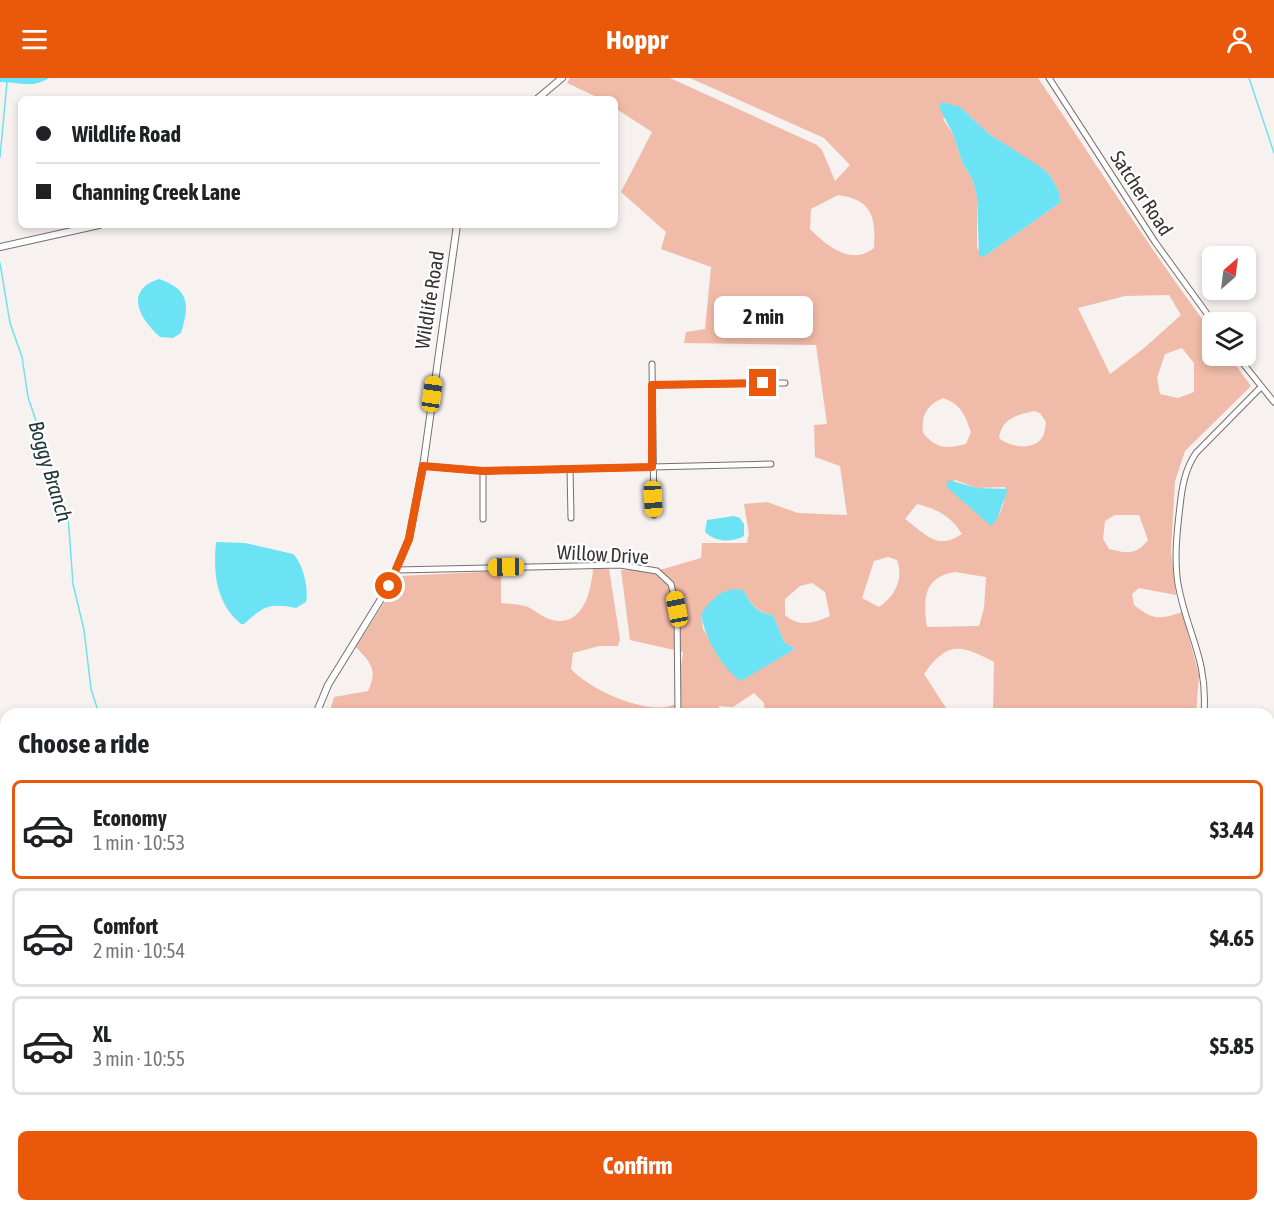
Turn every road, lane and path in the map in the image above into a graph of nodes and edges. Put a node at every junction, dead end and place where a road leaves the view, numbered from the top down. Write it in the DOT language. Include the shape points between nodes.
graph roads {
  1 [pos="562,78"];
  2 [pos="1049,78"];
  3 [pos="541,96"];
  4 [pos="86,228"];
  5 [pos="458,228"];
  6 [pos="0,248"];
  7 [pos="1206,312"];
  8 [pos="652,364"];
  9 [pos="1245,366"];
  10 [pos="785,382"];
  11 [pos="652,385"];
  12 [pos="1261,387"];
  13 [pos="1274,402"];
  14 [pos="771,465"];
  15 [pos="423,466"];
  16 [pos="652,467"];
  17 [pos="570,469"];
  18 [pos="483,471"];
  19 [pos="654,515"];
  20 [pos="483,519"];
  21 [pos="572,519"];
  22 [pos="397,570"];
  23 [pos="318,708"];
  24 [pos="678,708"];
  25 [pos="1204,708"];
  1 -- 3 [label="street"];
  2 -- 7 [label="street, Satcher Road" via="1155,242"];
  4 -- 6 [label="street"];
  5 -- 15 [label="street, Wildlife Road"];
  8 -- 11 [label="street"];
  9 -- 12 [label="street"];
  10 -- 11 [label="street"];
  11 -- 16 [label="street"];
  12 -- 13 [label="street"];
  12 -- 25 [label="street" via="1196,453 1182,489 1177,572 1202,660"];
  14 -- 16 [label="street"];
  15 -- 18 [label="street"];
  15 -- 22 [label="street, Wildlife Road" via="414,519"];
  16 -- 17 [label="street"];
  16 -- 19 [label="street"];
  17 -- 18 [label="street"];
  17 -- 21 [label="street"];
  18 -- 20 [label="street"];
  22 -- 23 [label="street, Wildlife Road" via="327,685"];
  22 -- 24 [label="street, Willow Drive" via="620,565 657,571 671,584 677,609"];
}
